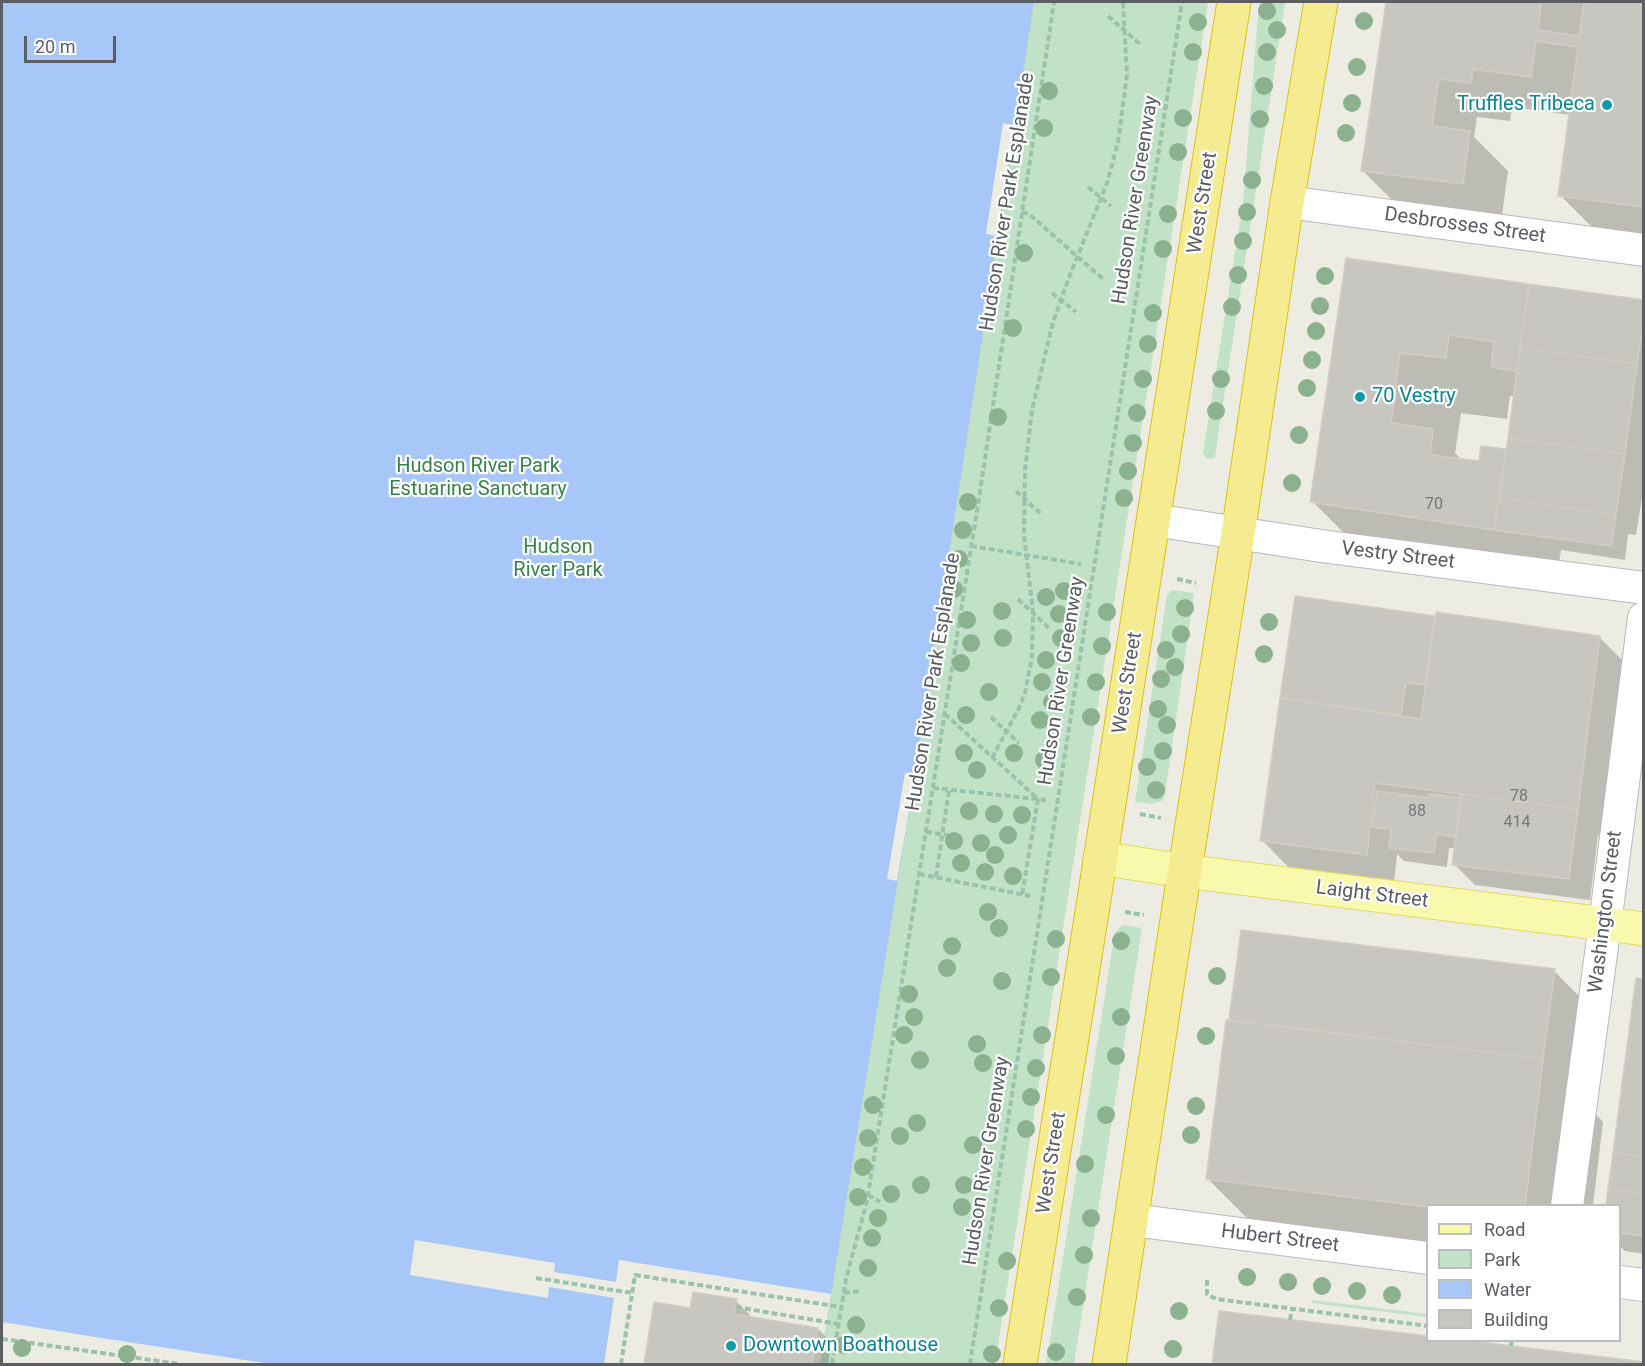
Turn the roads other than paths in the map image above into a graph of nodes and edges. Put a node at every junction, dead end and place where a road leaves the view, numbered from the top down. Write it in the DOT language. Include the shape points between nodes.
graph roads {
  1 [pos="1234,2"];
  2 [pos="1321,2"];
  3 [pos="1287,202"];
  4 [pos="1644,250"];
  5 [pos="1154,520"];
  6 [pos="1238,534"];
  7 [pos="1644,588"];
  8 [pos="1644,618"];
  9 [pos="1100,858"];
  10 [pos="1184,871"];
  11 [pos="1605,924"];
  12 [pos="1644,929"];
  13 [pos="1567,1204"];
  14 [pos="1132,1220"];
  15 [pos="1426,1258"];
  16 [pos="1621,1282"];
  17 [pos="1644,1285"];
  18 [pos="1020,1365"];
  19 [pos="1109,1365"];
  1 -- 5 [label="highway, West Street"];
  2 -- 3 [label="highway"];
  3 -- 4 [label="street, Desbrosses Street"];
  3 -- 6 [label="highway"];
  5 -- 6 [label="street, Vestry Street"];
  5 -- 9 [label="highway, West Street"];
  6 -- 7 [label="street, Vestry Street"];
  6 -- 10 [label="highway"];
  8 -- 11 [label="street, Washington Street"];
  9 -- 10 [label="main road, Laight Street"];
  9 -- 18 [label="highway, West Street"];
  10 -- 11 [label="main road, Laight Street"];
  10 -- 14 [label="highway"];
  11 -- 12 [label="main road, Laight Street"];
  11 -- 13 [label="street, Washington Street"];
  14 -- 15 [label="street, Hubert Street"];
  14 -- 19 [label="highway"];
  16 -- 17 [label="street"];
}
